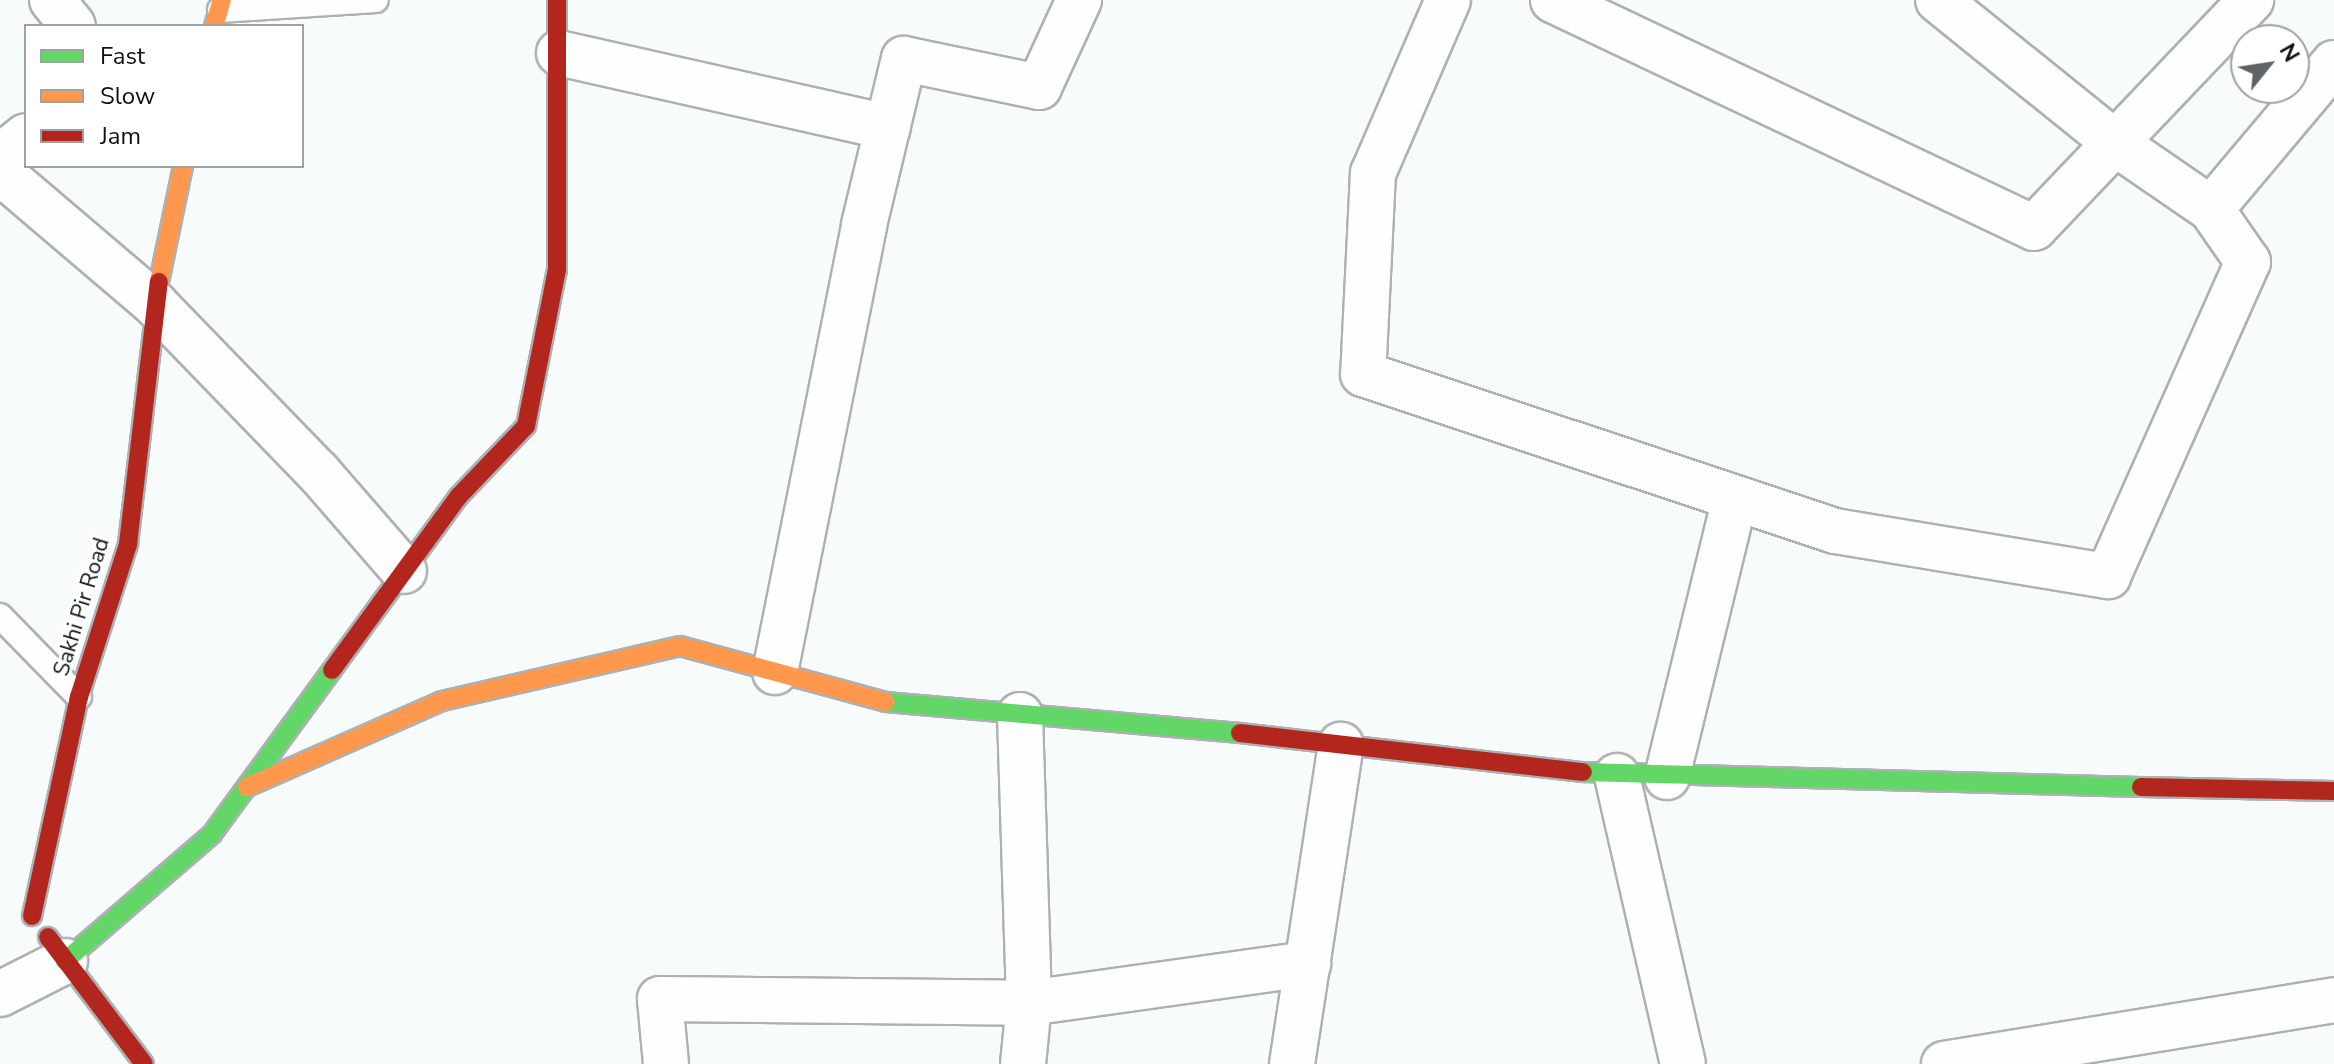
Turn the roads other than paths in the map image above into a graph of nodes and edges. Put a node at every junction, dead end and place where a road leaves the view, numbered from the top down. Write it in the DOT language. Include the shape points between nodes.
graph roads {
  1 [pos="52,0"];
  2 [pos="376,0"];
  3 [pos="557,0"];
  4 [pos="1079,0"];
  5 [pos="1448,0"];
  6 [pos="1553,0"];
  7 [pos="1938,0"];
  8 [pos="2251,0"];
  9 [pos="219,12"];
  10 [pos="71,24"];
  11 [pos="559,53"];
  12 [pos="2334,63"];
  13 [pos="888,127"];
  14 [pos="24,138"];
  15 [pos="2115,143"];
  16 [pos="0,157"];
  17 [pos="183,168"];
  18 [pos="0,172"];
  19 [pos="2211,209"];
  20 [pos="155,304"];
  21 [pos="1735,498"];
  22 [pos="404,571"];
  23 [pos="0,616"];
  24 [pos="775,672"];
  25 [pos="79,697"];
  26 [pos="1020,715"];
  27 [pos="1341,745"];
  28 [pos="1617,776"];
  29 [pos="1667,777"];
  30 [pos="247,787"];
  31 [pos="2334,791"];
  32 [pos="11,915"];
  33 [pos="32,916"];
  34 [pos="65,961"];
  35 [pos="1308,964"];
  36 [pos="0,994"];
  37 [pos="2334,1000"];
  38 [pos="1029,1003"];
  39 [pos="144,1064"];
  40 [pos="666,1064"];
  41 [pos="1023,1064"];
  42 [pos="1292,1064"];
  43 [pos="1683,1064"];
  44 [pos="1944,1064"];
  1 -- 10 [label="street"];
  2 -- 9 [label="lane"];
  3 -- 11 [label="street"];
  4 -- 13 [label="street" via="1039,87 904,59"];
  5 -- 21 [label="street" via="1373,173 1363,374"];
  6 -- 15 [label="street" via="2034,228"];
  7 -- 15 [label="street"];
  8 -- 15 [label="street"];
  11 -- 13 [label="street"];
  11 -- 22 [label="street" via="557,270 526,426 459,496"];
  12 -- 19 [label="street"];
  13 -- 24 [label="street"];
  14 -- 16 [label="street"];
  15 -- 19 [label="street"];
  17 -- 20 [label="street, Sakhi Pir Road"];
  18 -- 20 [label="street"];
  19 -- 21 [label="street" via="2248,262 2108,576 1835,531"];
  20 -- 22 [label="street" via="318,472"];
  20 -- 25 [label="street, Sakhi Pir Road" via="128,544"];
  21 -- 29 [label="street"];
  22 -- 30 [label="street"];
  23 -- 25 [label="lane"];
  24 -- 26 [label="street" via="902,706"];
  24 -- 30 [label="street" via="680,646 442,701"];
  25 -- 33 [label="street, Sakhi Pir Road"];
  26 -- 27 [label="street"];
  26 -- 38 [label="street"];
  27 -- 28 [label="street"];
  27 -- 35 [label="street"];
  28 -- 29 [label="street"];
  28 -- 43 [label="street"];
  29 -- 31 [label="street"];
  30 -- 34 [label="street" via="212,834"];
  32 -- 33 [label="street"];
  33 -- 34 [label="street"];
  34 -- 36 [label="street"];
  34 -- 39 [label="street"];
  35 -- 38 [label="street"];
  35 -- 42 [label="street"];
  37 -- 44 [label="street"];
  38 -- 40 [label="street" via="660,999"];
  38 -- 41 [label="street"];
}
